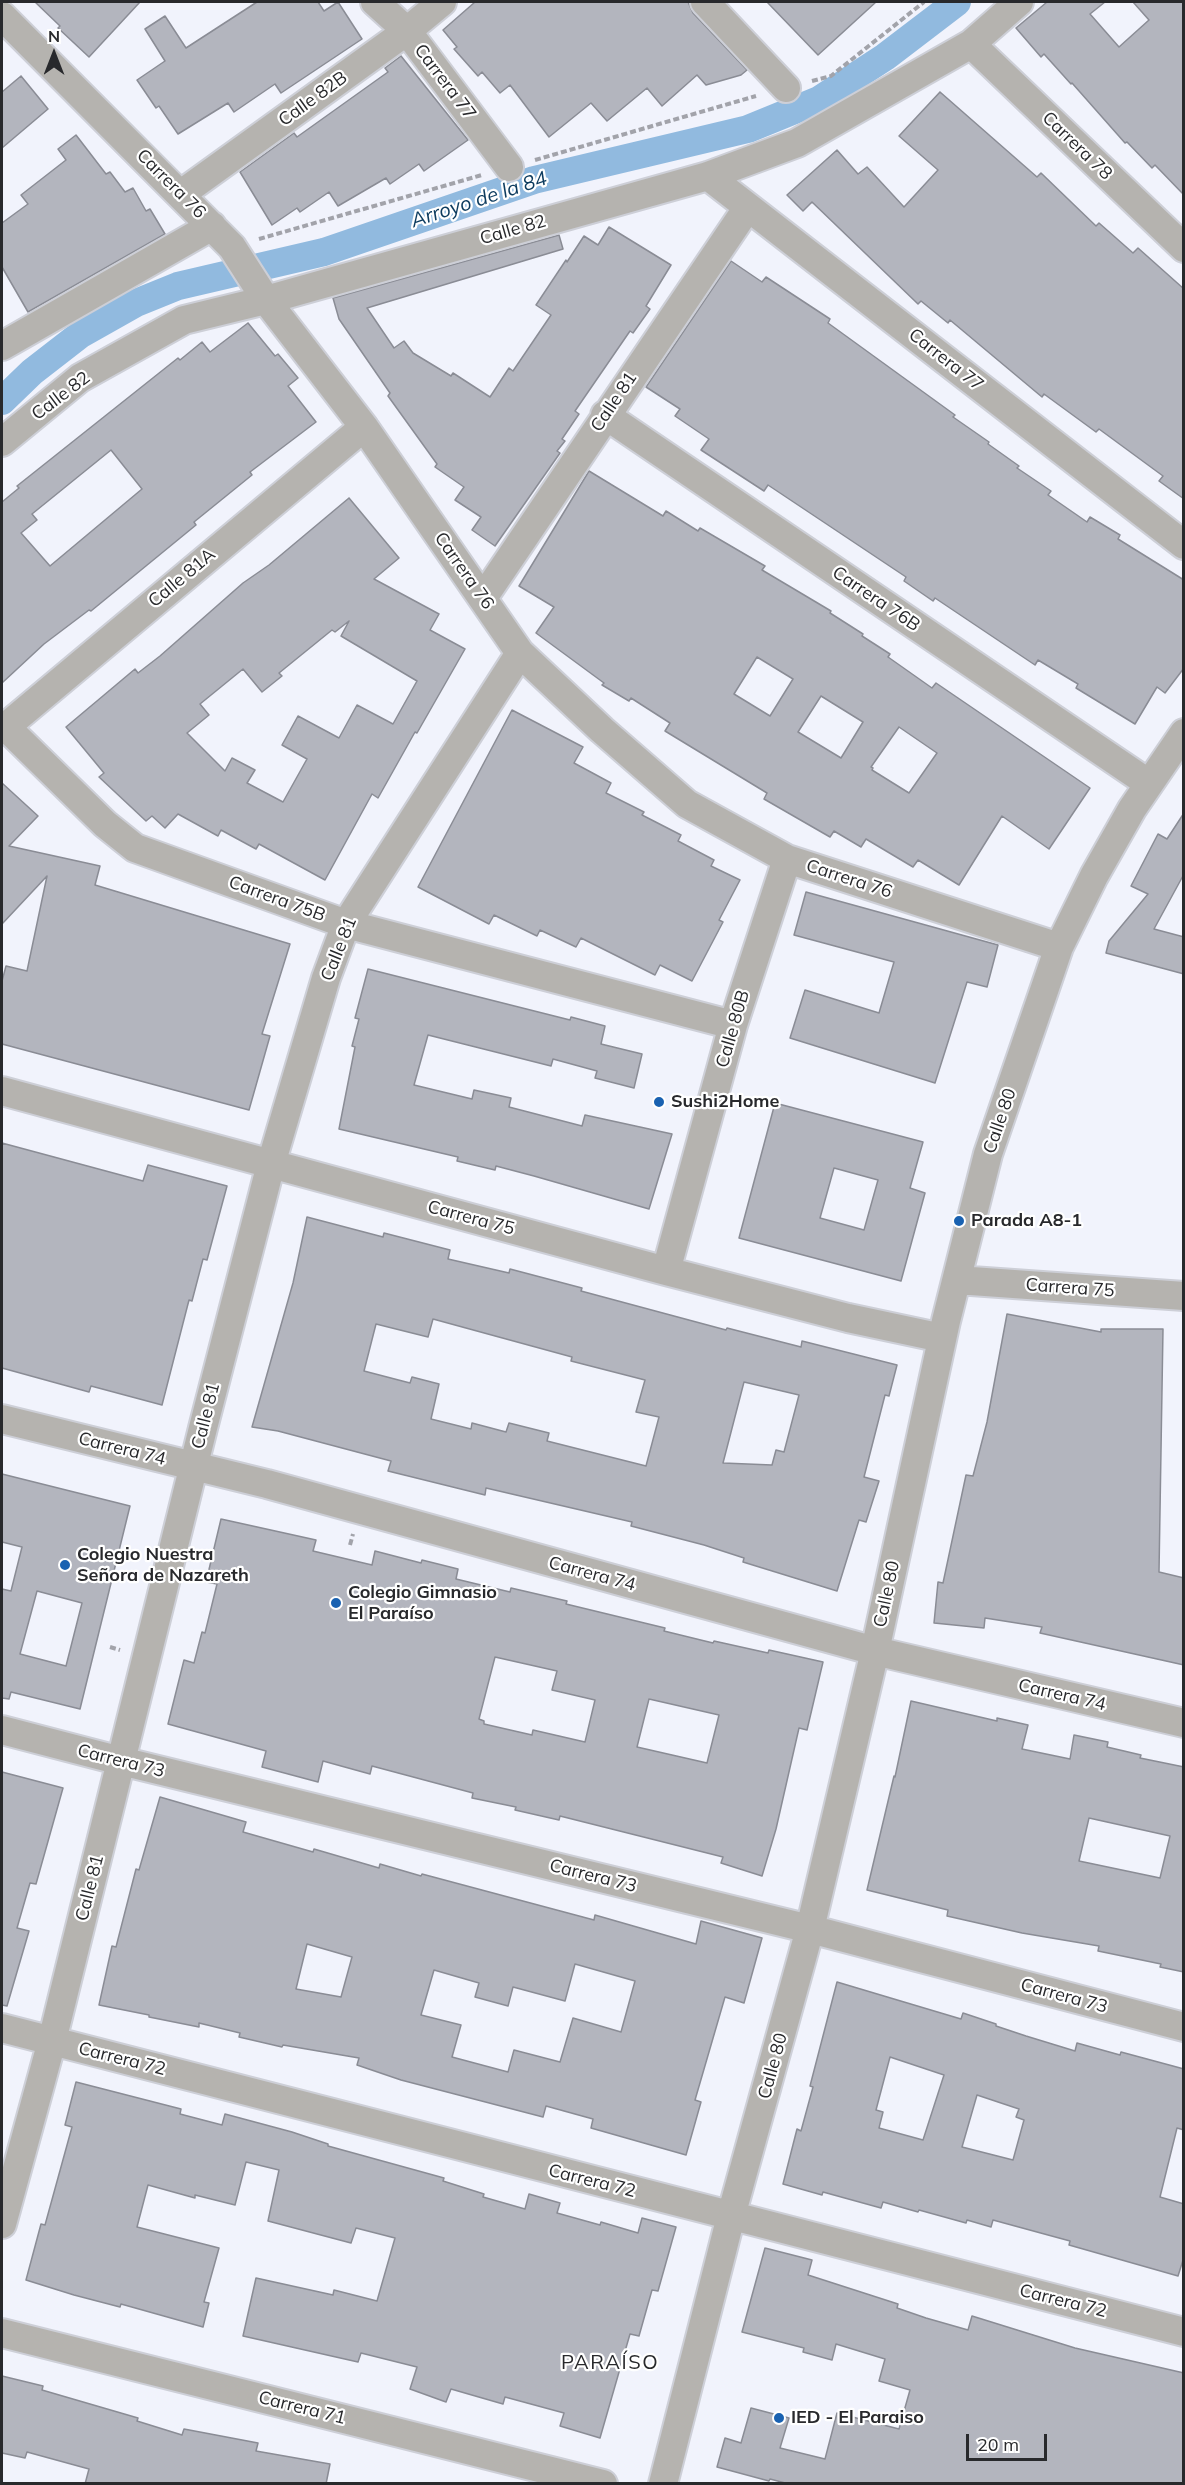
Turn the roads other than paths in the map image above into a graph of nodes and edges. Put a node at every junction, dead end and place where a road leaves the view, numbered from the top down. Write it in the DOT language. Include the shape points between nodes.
graph roads {
  1 [pos="375,2"];
  2 [pos="442,2"];
  3 [pos="705,2"];
  4 [pos="1020,2"];
  5 [pos="2,16"];
  6 [pos="407,31"];
  7 [pos="971,45"];
  8 [pos="786,88"];
  9 [pos="509,167"];
  10 [pos="708,176"];
  11 [pos="181,194"];
  12 [pos="747,207"];
  13 [pos="212,226"];
  14 [pos="1184,248"];
  15 [pos="262,292"];
  16 [pos="2,346"];
  17 [pos="605,415"];
  18 [pos="364,427"];
  19 [pos="2,442"];
  20 [pos="1184,545"];
  21 [pos="483,598"];
  22 [pos="520,653"];
  23 [pos="3,728"];
  24 [pos="1184,733"];
  25 [pos="1148,783"];
  26 [pos="787,859"];
  27 [pos="346,924"];
  28 [pos="1059,946"];
  29 [pos="734,1025"];
  30 [pos="2,1091"];
  31 [pos="271,1164"];
  32 [pos="666,1271"];
  33 [pos="957,1280"];
  34 [pos="1184,1296"];
  35 [pos="942,1338"];
  36 [pos="2,1419"];
  37 [pos="194,1467"];
  38 [pos="875,1651"];
  39 [pos="1184,1723"];
  40 [pos="2,1730"];
  41 [pos="121,1761"];
  42 [pos="810,1929"];
  43 [pos="1184,2027"];
  44 [pos="2,2028"];
  45 [pos="52,2041"];
  46 [pos="731,2216"];
  47 [pos="2,2224"];
  48 [pos="1184,2332"];
  49 [pos="2,2333"];
  50 [pos="603,2484"];
  51 [pos="663,2484"];
  1 -- 6 [label="street, Carrera 77"];
  2 -- 6 [label="street, Calle 82B"];
  3 -- 8 [label="street"];
  4 -- 7 [label="street, Calle 82"];
  5 -- 11 [label="street, Carrera 76"];
  6 -- 9 [label="street, Carrera 77"];
  6 -- 11 [label="street, Calle 82B"];
  7 -- 10 [label="street, Calle 82" via="797,143"];
  7 -- 14 [label="street, Carrera 78"];
  10 -- 12 [label="street, Carrera 77"];
  10 -- 15 [label="street, Calle 82"];
  11 -- 13 [label="street, Carrera 76"];
  12 -- 17 [label="street, Calle 81"];
  12 -- 20 [label="street, Carrera 77"];
  13 -- 15 [label="street, Carrera 76" via="232,247"];
  13 -- 16 [label="street"];
  15 -- 18 [label="street, Carrera 76"];
  15 -- 19 [label="street, Calle 82" via="184,320 80,378"];
  17 -- 21 [label="street, Calle 81"];
  17 -- 25 [label="street, Carrera 76B"];
  18 -- 21 [label="street, Carrera 76"];
  18 -- 23 [label="street, Calle 81A"];
  21 -- 22 [label="street, Carrera 76"];
  22 -- 26 [label="street, Carrera 76" via="687,804"];
  22 -- 27 [label="street, Calle 81"];
  23 -- 27 [label="street, Carrera 75B" via="135,848"];
  24 -- 25 [label="street, Calle 80"];
  25 -- 28 [label="street, Calle 80"];
  26 -- 28 [label="street, Carrera 76"];
  26 -- 29 [label="street, Calle 80B"];
  27 -- 29 [label="street, Carrera 75B"];
  27 -- 31 [label="street, Calle 81"];
  28 -- 33 [label="street, Calle 80" via="988,1154"];
  29 -- 32 [label="street, Calle 80B"];
  30 -- 31 [label="street, Carrera 75"];
  31 -- 32 [label="street, Carrera 75"];
  31 -- 37 [label="street, Calle 81"];
  32 -- 35 [label="street, Carrera 75"];
  33 -- 34 [label="street, Carrera 75"];
  33 -- 35 [label="street, Calle 80"];
  35 -- 38 [label="street, Calle 80"];
  36 -- 37 [label="street, Carrera 74"];
  37 -- 38 [label="street, Carrera 74"];
  37 -- 41 [label="street, Calle 81"];
  38 -- 39 [label="street, Carrera 74"];
  38 -- 42 [label="street, Calle 80"];
  40 -- 41 [label="street, Carrera 73"];
  41 -- 42 [label="street, Carrera 73"];
  41 -- 45 [label="street, Calle 81"];
  42 -- 43 [label="street, Carrera 73"];
  42 -- 46 [label="street, Calle 80"];
  44 -- 45 [label="street, Carrera 72"];
  45 -- 46 [label="street, Carrera 72"];
  45 -- 47 [label="street, Calle 81"];
  46 -- 48 [label="street, Carrera 72"];
  46 -- 51 [label="street, Calle 80"];
  49 -- 50 [label="street, Carrera 71"];
}
